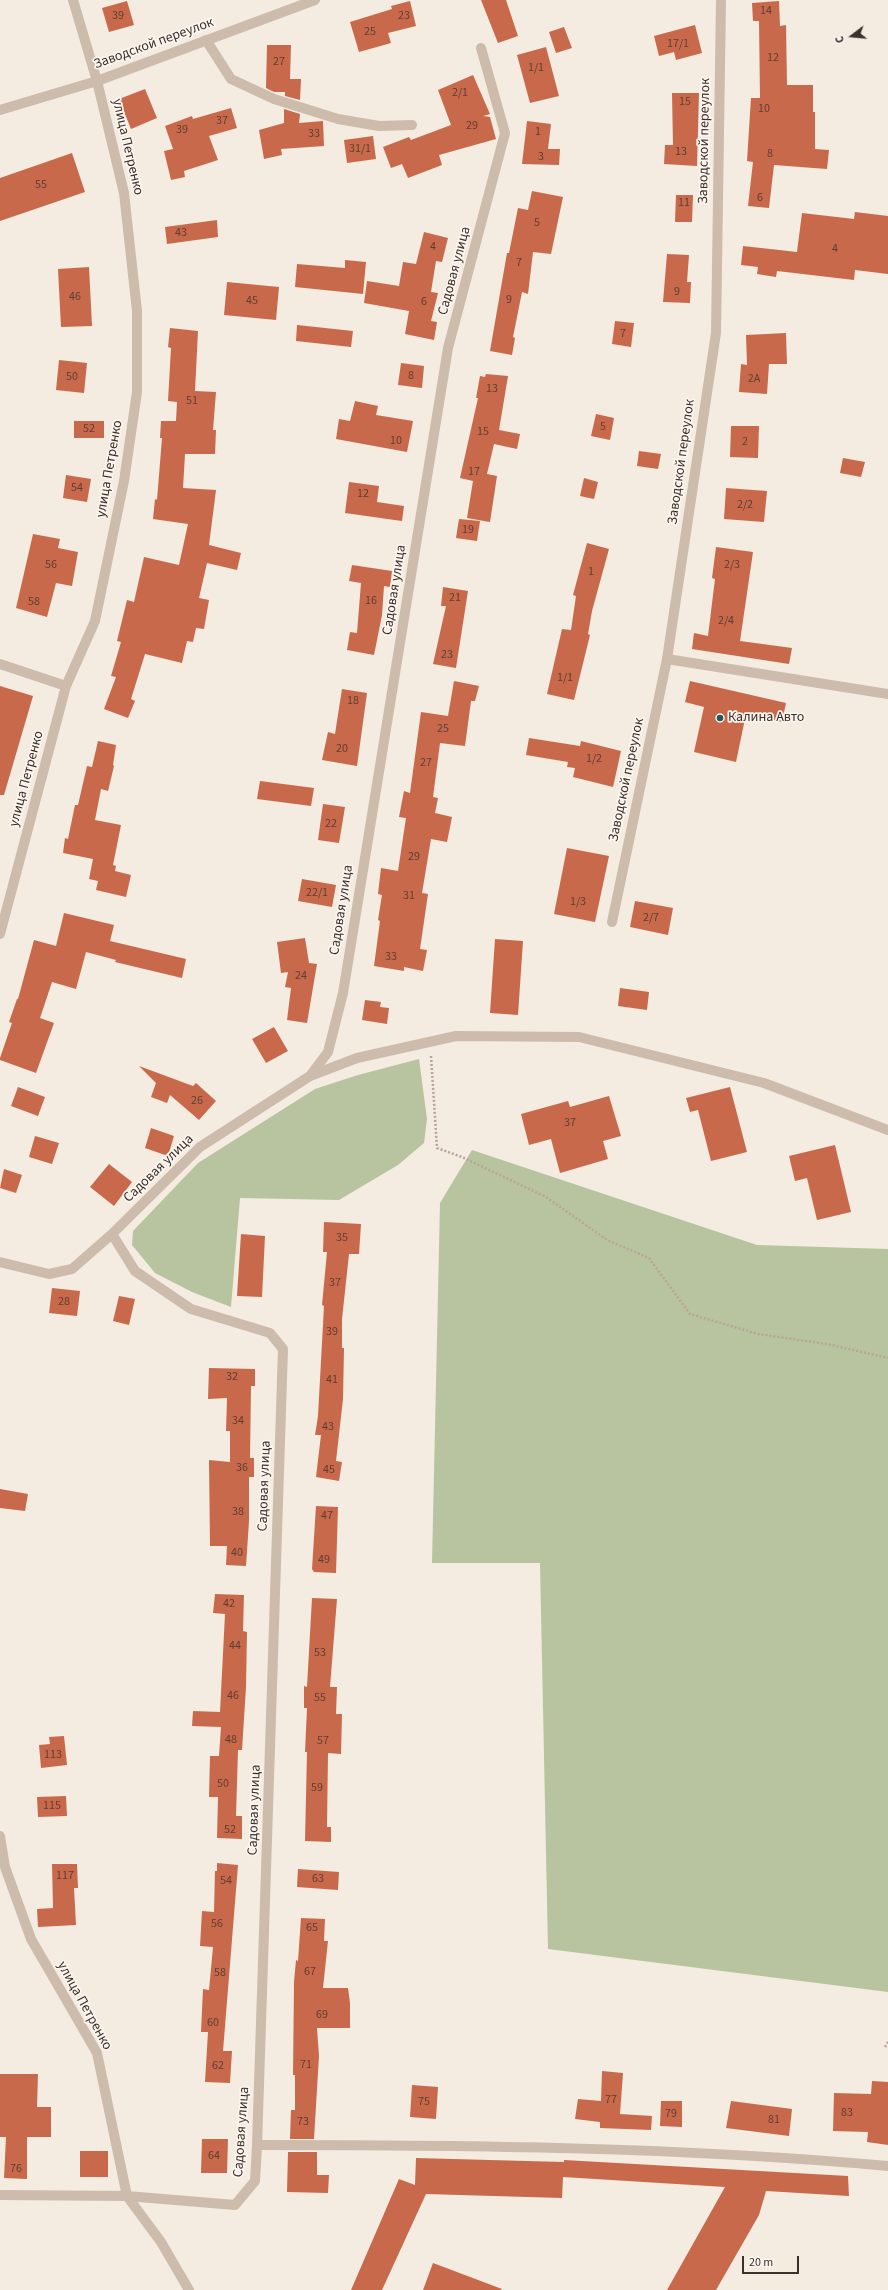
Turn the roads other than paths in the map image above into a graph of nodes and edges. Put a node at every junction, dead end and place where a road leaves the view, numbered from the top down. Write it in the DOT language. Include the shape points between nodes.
graph roads {
  1 [pos="73,0"];
  2 [pos="315,0"];
  3 [pos="721,0"];
  4 [pos="206,40"];
  5 [pos="481,48"];
  6 [pos="97,80"];
  7 [pos="0,110"];
  8 [pos="412,125"];
  9 [pos="667,659"];
  10 [pos="0,664"];
  11 [pos="66,686"];
  12 [pos="888,694"];
  13 [pos="612,922"];
  14 [pos="0,934"];
  15 [pos="310,1076"];
  16 [pos="888,1130"];
  17 [pos="112,1234"];
  18 [pos="0,1262"];
  19 [pos="0,1836"];
  20 [pos="258,2144"];
  21 [pos="888,2166"];
  22 [pos="0,2196"];
  23 [pos="127,2196"];
  24 [pos="189,2290"];
  1 -- 6 [label="street, улица Петренко"];
  2 -- 4 [label="street, Заводской переулок"];
  3 -- 9 [label="street, Заводской переулок" via="716,333"];
  4 -- 6 [label="street, Заводской переулок"];
  4 -- 8 [label="street" via="232,79 274,99 338,118 379,126"];
  5 -- 15 [label="street, Садовая улица" via="505,133 448,348 343,993 328,1052"];
  6 -- 7 [label="street, Заводской переулок"];
  6 -- 11 [label="street, улица Петренко" via="124,193 137,311 137,392 124,481 95,621"];
  9 -- 12 [label="street"];
  9 -- 13 [label="street, Заводской переулок"];
  10 -- 11 [label="street"];
  11 -- 14 [label="street, улица Петренко"];
  15 -- 16 [label="street" via="357,1058 456,1036 579,1037 764,1082"];
  15 -- 17 [label="street, Садовая улица" via="200,1147"];
  17 -- 18 [label="street" via="72,1269 49,1274"];
  17 -- 20 [label="street, Садовая улица" via="135,1271 191,1309 270,1333 284,1349"];
  19 -- 23 [label="street, улица Петренко" via="5,1867 31,1939 97,2053"];
  20 -- 21 [label="street" via="584,2148"];
  20 -- 23 [label="street, Садовая улица" via="255,2181 235,2205"];
  22 -- 23 [label="street"];
  23 -- 24 [label="street" via="161,2242"];
}
